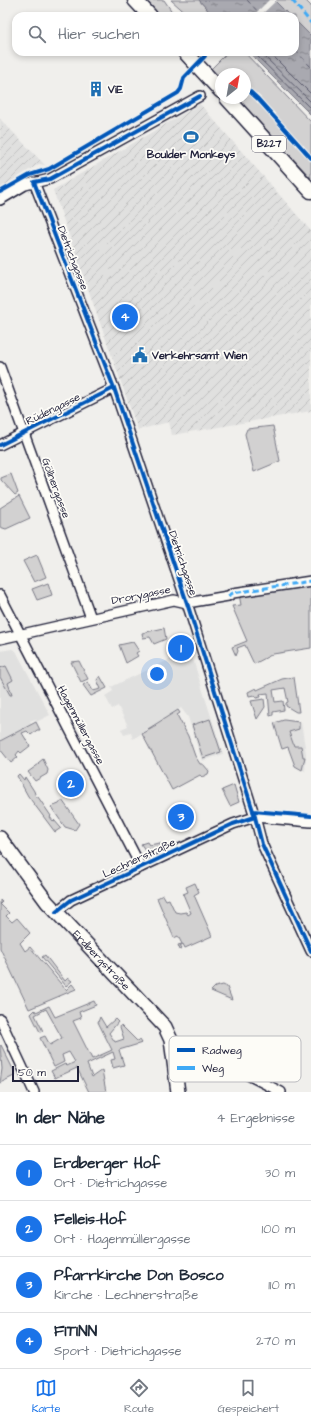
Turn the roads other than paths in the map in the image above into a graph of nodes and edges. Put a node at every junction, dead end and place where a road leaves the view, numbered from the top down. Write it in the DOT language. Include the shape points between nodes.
graph roads {
  1 [pos="135,0"];
  2 [pos="146,12"];
  3 [pos="189,56"];
  4 [pos="215,84"];
  5 [pos="200,96"];
  6 [pos="232,104"];
  7 [pos="34,182"];
  8 [pos="311,191"];
  9 [pos="0,200"];
  10 [pos="0,367"];
  11 [pos="114,388"];
  12 [pos="23,433"];
  13 [pos="0,445"];
  14 [pos="311,581"];
  15 [pos="0,595"];
  16 [pos="187,603"];
  17 [pos="91,618"];
  18 [pos="19,634"];
  19 [pos="0,639"];
  20 [pos="255,817"];
  21 [pos="311,822"];
  22 [pos="0,838"];
  23 [pos="141,867"];
  24 [pos="56,912"];
  25 [pos="311,951"];
  26 [pos="0,1019"];
  27 [pos="170,1036"];
  28 [pos="177,1082"];
  29 [pos="262,1082"];
  30 [pos="34,1092"];
  31 [pos="178,1092"];
  32 [pos="281,1092"];
  1 -- 2 [label="main road"];
  3 -- 4 [label="main road"];
  5 -- 7 [label="street" via="50,179"];
  6 -- 8 [label="main road, B227"];
  7 -- 9 [label="street"];
  7 -- 11 [label="street, Dietrichgasse"];
  10 -- 12 [label="street, Göllnergasse"];
  11 -- 12 [label="street, Rüdengasse"];
  11 -- 16 [label="street, Dietrichgasse"];
  12 -- 13 [label="street, Rüdengasse"];
  12 -- 17 [label="street, Göllnergasse"];
  14 -- 16 [label="street, Drorygasse"];
  15 -- 18 [label="street, Hagenmüllergasse"];
  16 -- 17 [label="street, Drorygasse" via="174,600"];
  16 -- 20 [label="street, Dietrichgasse"];
  17 -- 18 [label="street, Drorygasse"];
  18 -- 19 [label="street, Drorygasse"];
  18 -- 23 [label="street, Hagenmüllergasse"];
  20 -- 21 [label="street, Lechnerstraße"];
  20 -- 23 [label="street, Lechnerstraße" via="233,824"];
  20 -- 25 [label="street, Dietrichgasse" via="262,844"];
  22 -- 24 [label="street, Erdbergstraße"];
  23 -- 24 [label="street, Lechnerstraße" via="71,900"];
  24 -- 27 [label="street, Erdbergstraße" via="165,1027"];
  26 -- 30 [label="street"];
  28 -- 31 [label="street, Erdbergstraße"];
  29 -- 32 [label="street"];
}
